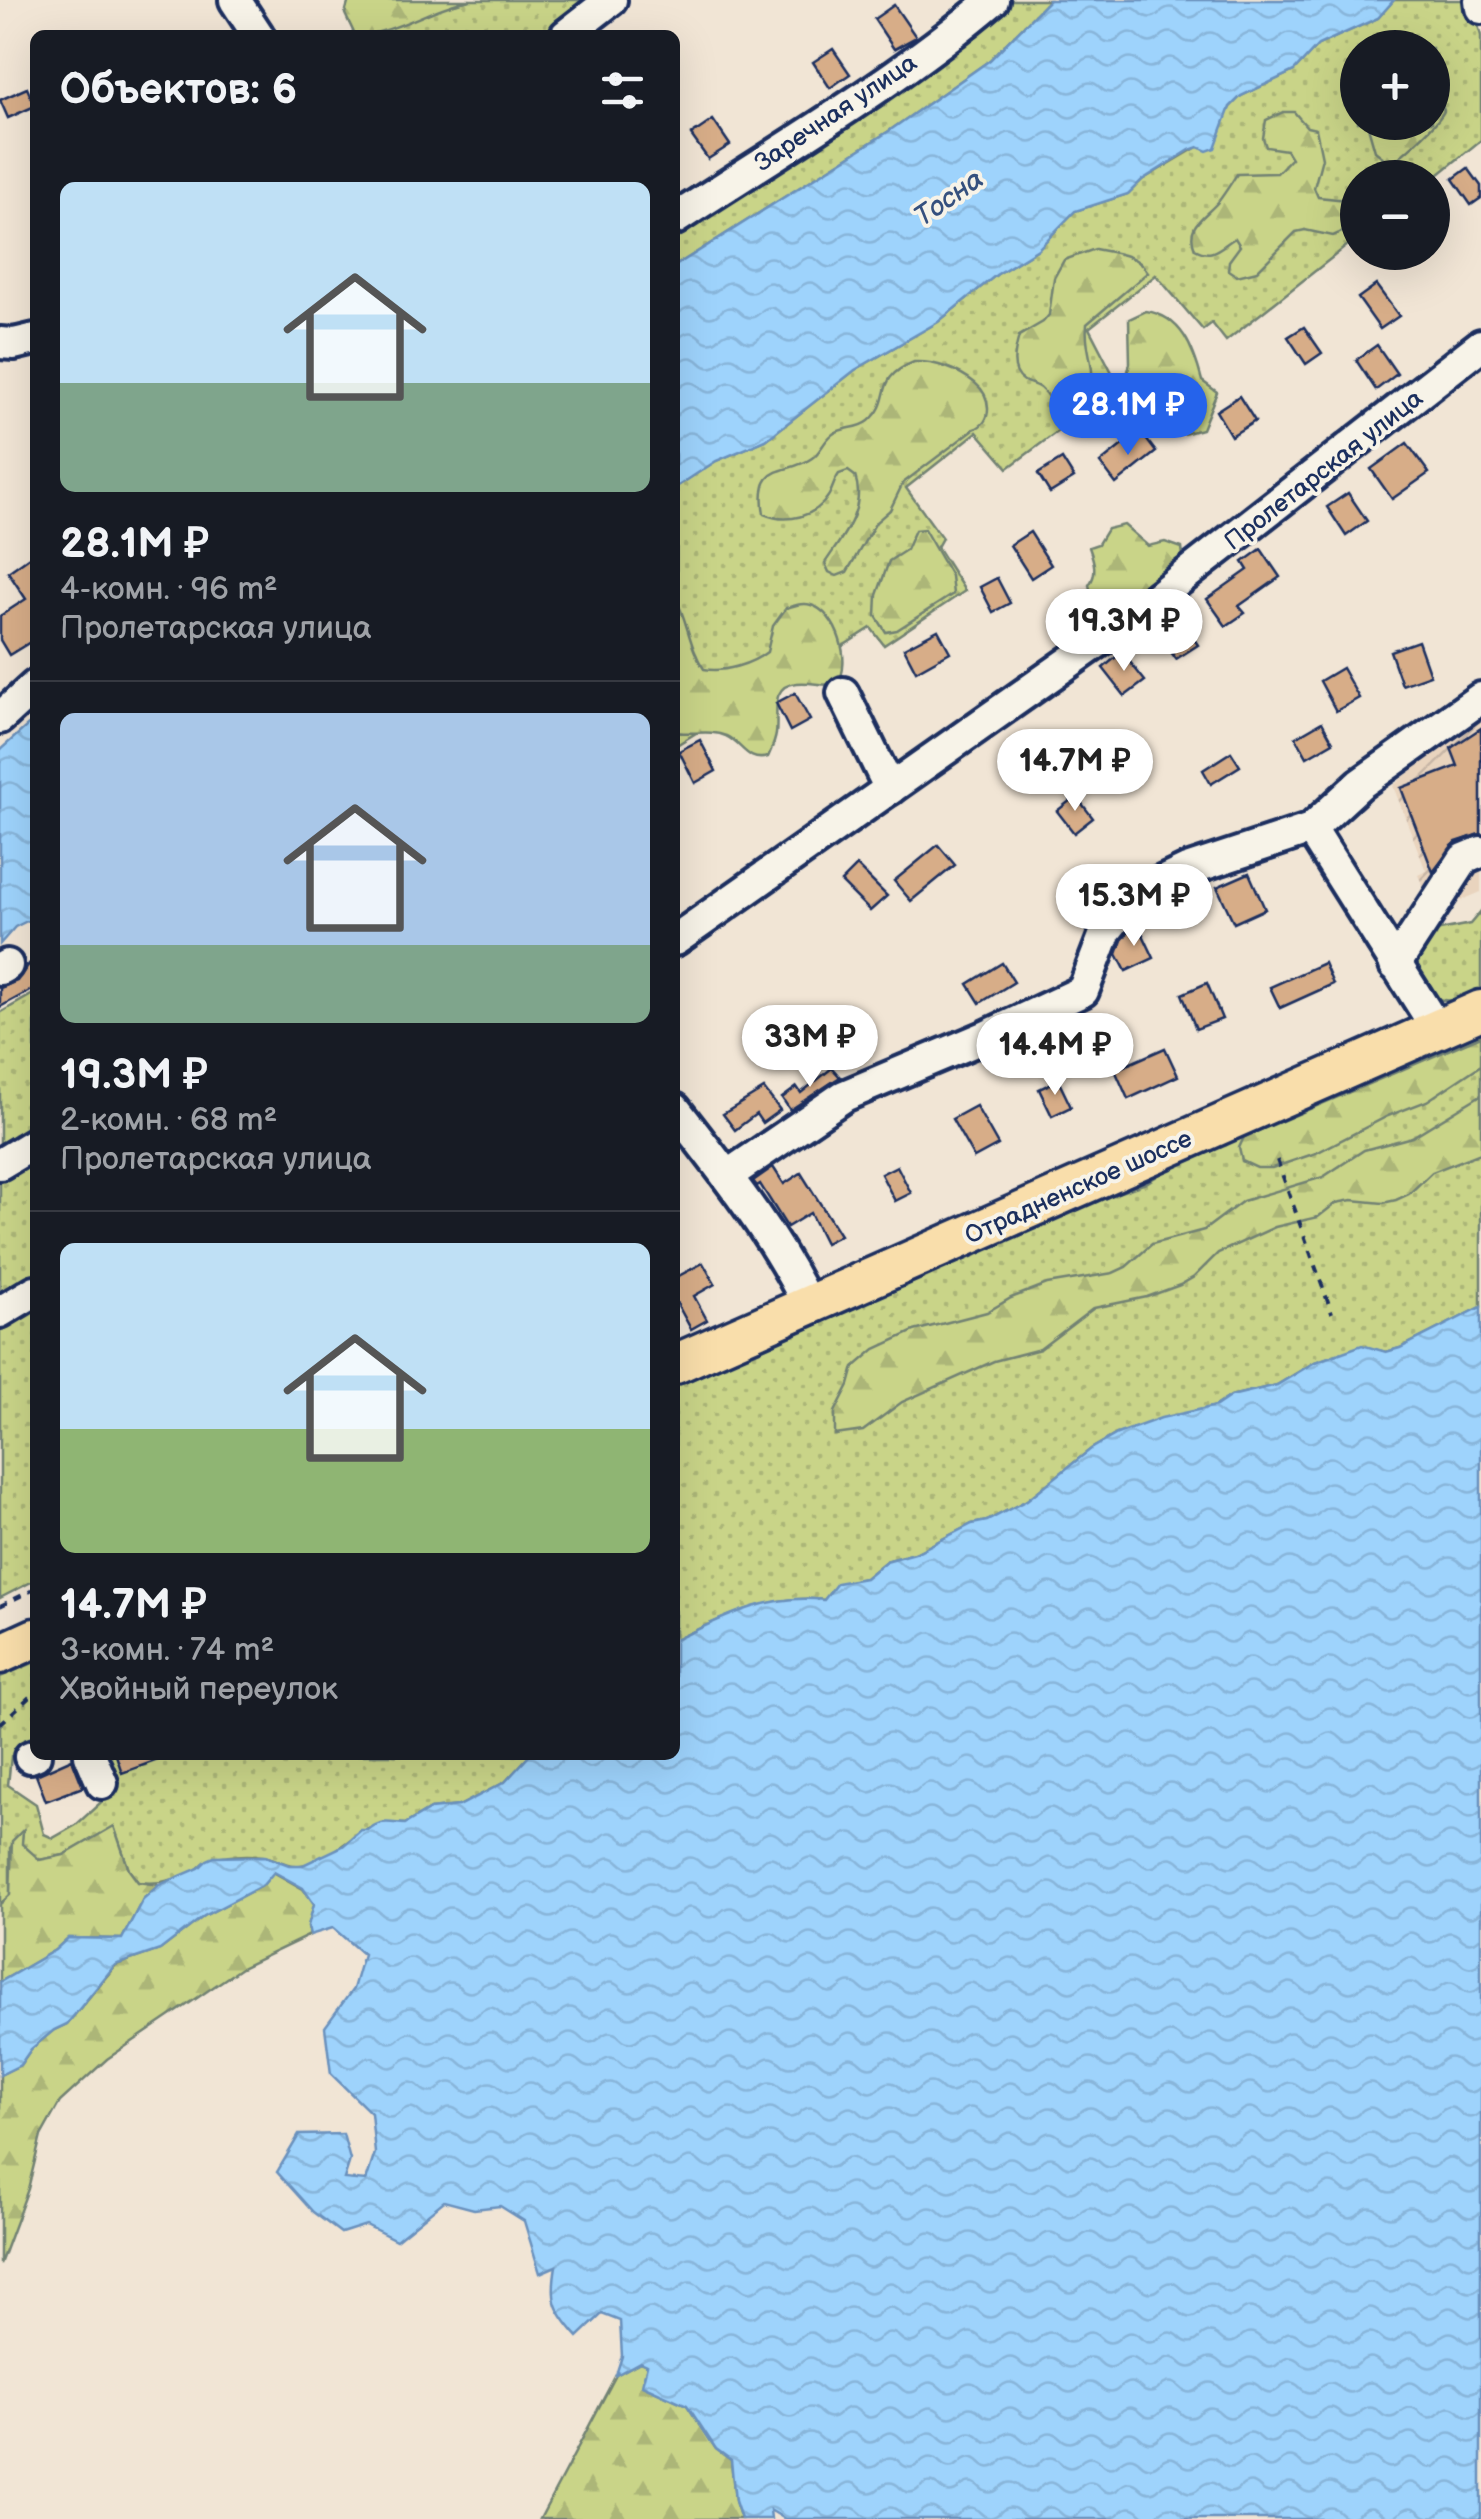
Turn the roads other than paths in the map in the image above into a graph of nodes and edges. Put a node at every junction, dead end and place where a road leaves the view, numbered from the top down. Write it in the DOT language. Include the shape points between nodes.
graph roads {
  1 [pos="235,0"];
  2 [pos="611,0"];
  3 [pos="992,0"];
  4 [pos="1480,0"];
  5 [pos="1481,8"];
  6 [pos="255,30"];
  7 [pos="572,30"];
  8 [pos="680,216"];
  9 [pos="30,340"];
  10 [pos="0,343"];
  11 [pos="1481,345"];
  12 [pos="30,691"];
  13 [pos="843,693"];
  14 [pos="1481,698"];
  15 [pos="0,718"];
  16 [pos="890,789"];
  17 [pos="1312,828"];
  18 [pos="1481,852"];
  19 [pos="680,936"];
  20 [pos="1395,966"];
  21 [pos="1481,1010"];
  22 [pos="1437,1029"];
  23 [pos="680,1116"];
  24 [pos="30,1146"];
  25 [pos="0,1164"];
  26 [pos="727,1176"];
  27 [pos="30,1294"];
  28 [pos="808,1305"];
  29 [pos="0,1312"];
  30 [pos="680,1362"];
  31 [pos="30,1640"];
  32 [pos="0,1654"];
  1 -- 6 [label="street"];
  2 -- 7 [label="street"];
  3 -- 8 [label="street, Заречная улица"];
  4 -- 5 [label="street"];
  9 -- 10 [label="street"];
  11 -- 16 [label="street, Пролетарская улица" via="1116,630"];
  12 -- 15 [label="street"];
  13 -- 16 [label="street"];
  14 -- 17 [label="street" via="1360,784"];
  16 -- 19 [label="street, Пролетарская улица"];
  17 -- 20 [label="street"];
  17 -- 26 [label="street" via="1147,889 1106,931 1083,991 844,1096"];
  18 -- 20 [label="street" via="1464,859"];
  20 -- 22 [label="street"];
  21 -- 22 [label="main road, Отрадненское шоссе"];
  22 -- 28 [label="main road, Отрадненское шоссе"];
  23 -- 26 [label="street"];
  24 -- 25 [label="street"];
  26 -- 28 [label="street"];
  27 -- 29 [label="street"];
  28 -- 30 [label="main road, Отрадненское шоссе"];
  31 -- 32 [label="main road"];
}
